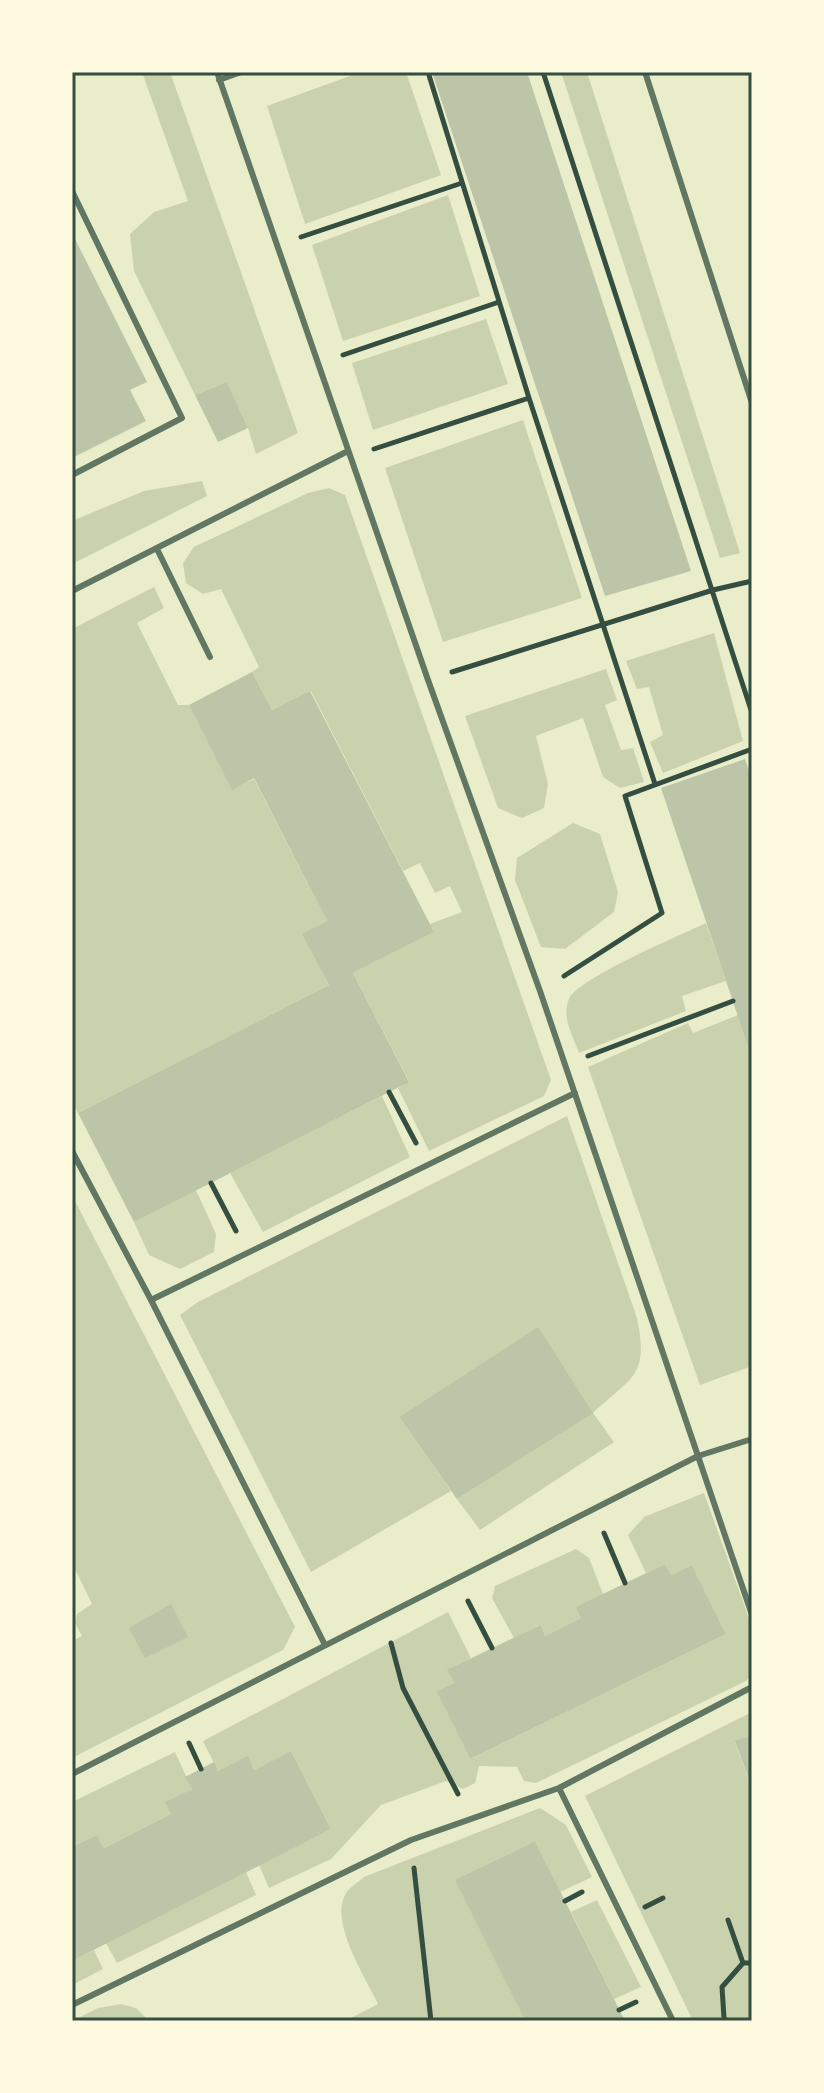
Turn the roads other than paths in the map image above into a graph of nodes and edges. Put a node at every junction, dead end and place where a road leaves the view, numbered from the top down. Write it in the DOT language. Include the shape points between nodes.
graph roads {
  1 [pos="241,72"];
  2 [pos="645,72"];
  3 [pos="218,76"];
  4 [pos="72,191"];
  5 [pos="752,403"];
  6 [pos="348,451"];
  7 [pos="72,475"];
  8 [pos="157,549"];
  9 [pos="72,591"];
  10 [pos="210,657"];
  11 [pos="575,1093"];
  12 [pos="72,1151"];
  13 [pos="151,1300"];
  14 [pos="752,1439"];
  15 [pos="698,1456"];
  16 [pos="752,1615"];
  17 [pos="325,1645"];
  18 [pos="752,1687"];
  19 [pos="72,1774"];
  20 [pos="559,1788"];
  21 [pos="72,2005"];
  22 [pos="673,2021"];
  1 -- 3 [label="lane"];
  2 -- 5 [label="lane"];
  3 -- 6 [label="lane"];
  4 -- 7 [label="lane" via="182,418"];
  6 -- 8 [label="lane"];
  6 -- 11 [label="lane"];
  8 -- 9 [label="lane"];
  8 -- 10 [label="lane"];
  11 -- 13 [label="lane"];
  11 -- 15 [label="lane"];
  12 -- 13 [label="lane"];
  13 -- 17 [label="lane"];
  14 -- 15 [label="lane"];
  15 -- 16 [label="lane"];
  15 -- 17 [label="lane"];
  17 -- 19 [label="lane"];
  18 -- 20 [label="lane"];
  20 -- 21 [label="lane" via="411,1840"];
  20 -- 22 [label="lane"];
}
